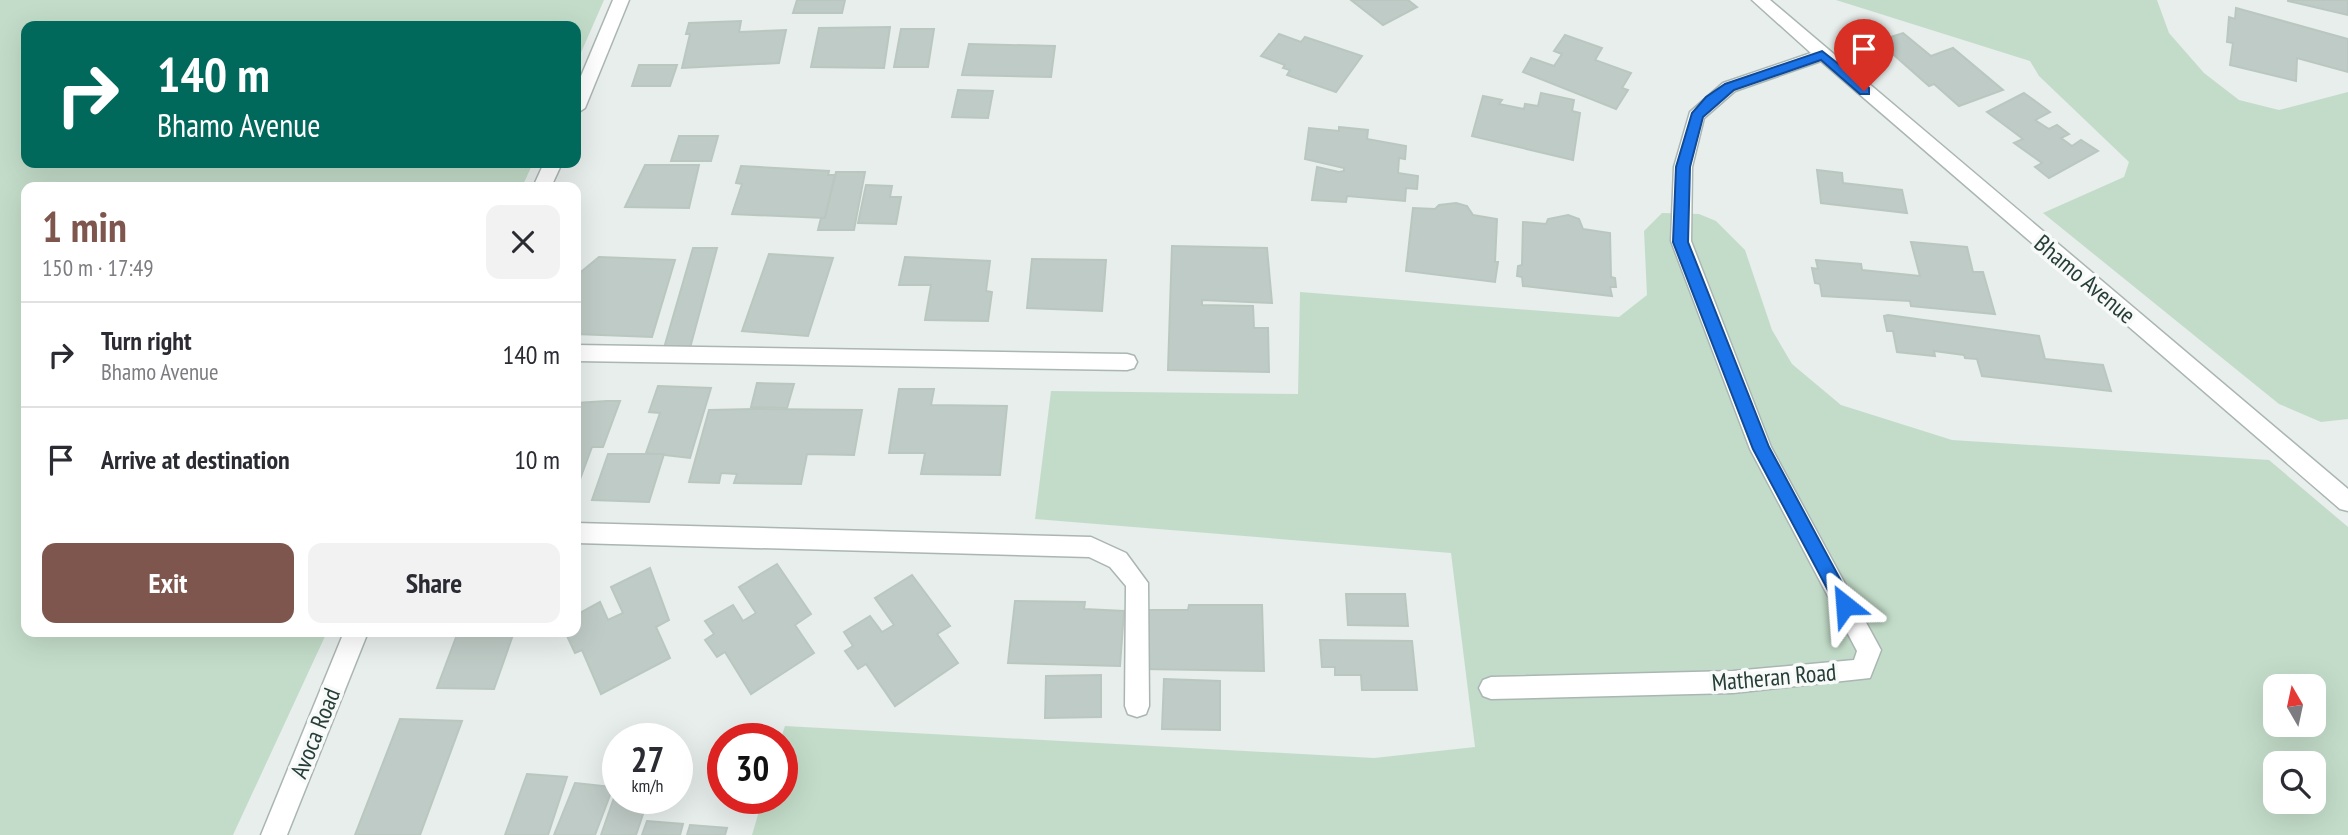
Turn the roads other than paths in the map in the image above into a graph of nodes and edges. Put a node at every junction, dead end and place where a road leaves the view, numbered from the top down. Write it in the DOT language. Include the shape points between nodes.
graph roads {
  1 [pos="621,0"];
  2 [pos="1760,0"];
  3 [pos="1822,55"];
  4 [pos="581,96"];
  5 [pos="581,353"];
  6 [pos="1127,362"];
  7 [pos="2348,502"];
  8 [pos="581,533"];
  9 [pos="354,637"];
  10 [pos="1491,688"];
  11 [pos="1137,706"];
  12 [pos="274,835"];
  1 -- 4 [label="street"];
  2 -- 3 [label="street"];
  3 -- 7 [label="street, Bhamo Avenue"];
  3 -- 10 [label="street, Matheran Road" via="1729,87 1696,116 1683,167 1681,242 1761,449 1869,650 1862,670 1733,682"];
  5 -- 6 [label="street"];
  8 -- 11 [label="street" via="1091,547 1118,560 1137,583"];
  9 -- 12 [label="street, Avoca Road"];
}
